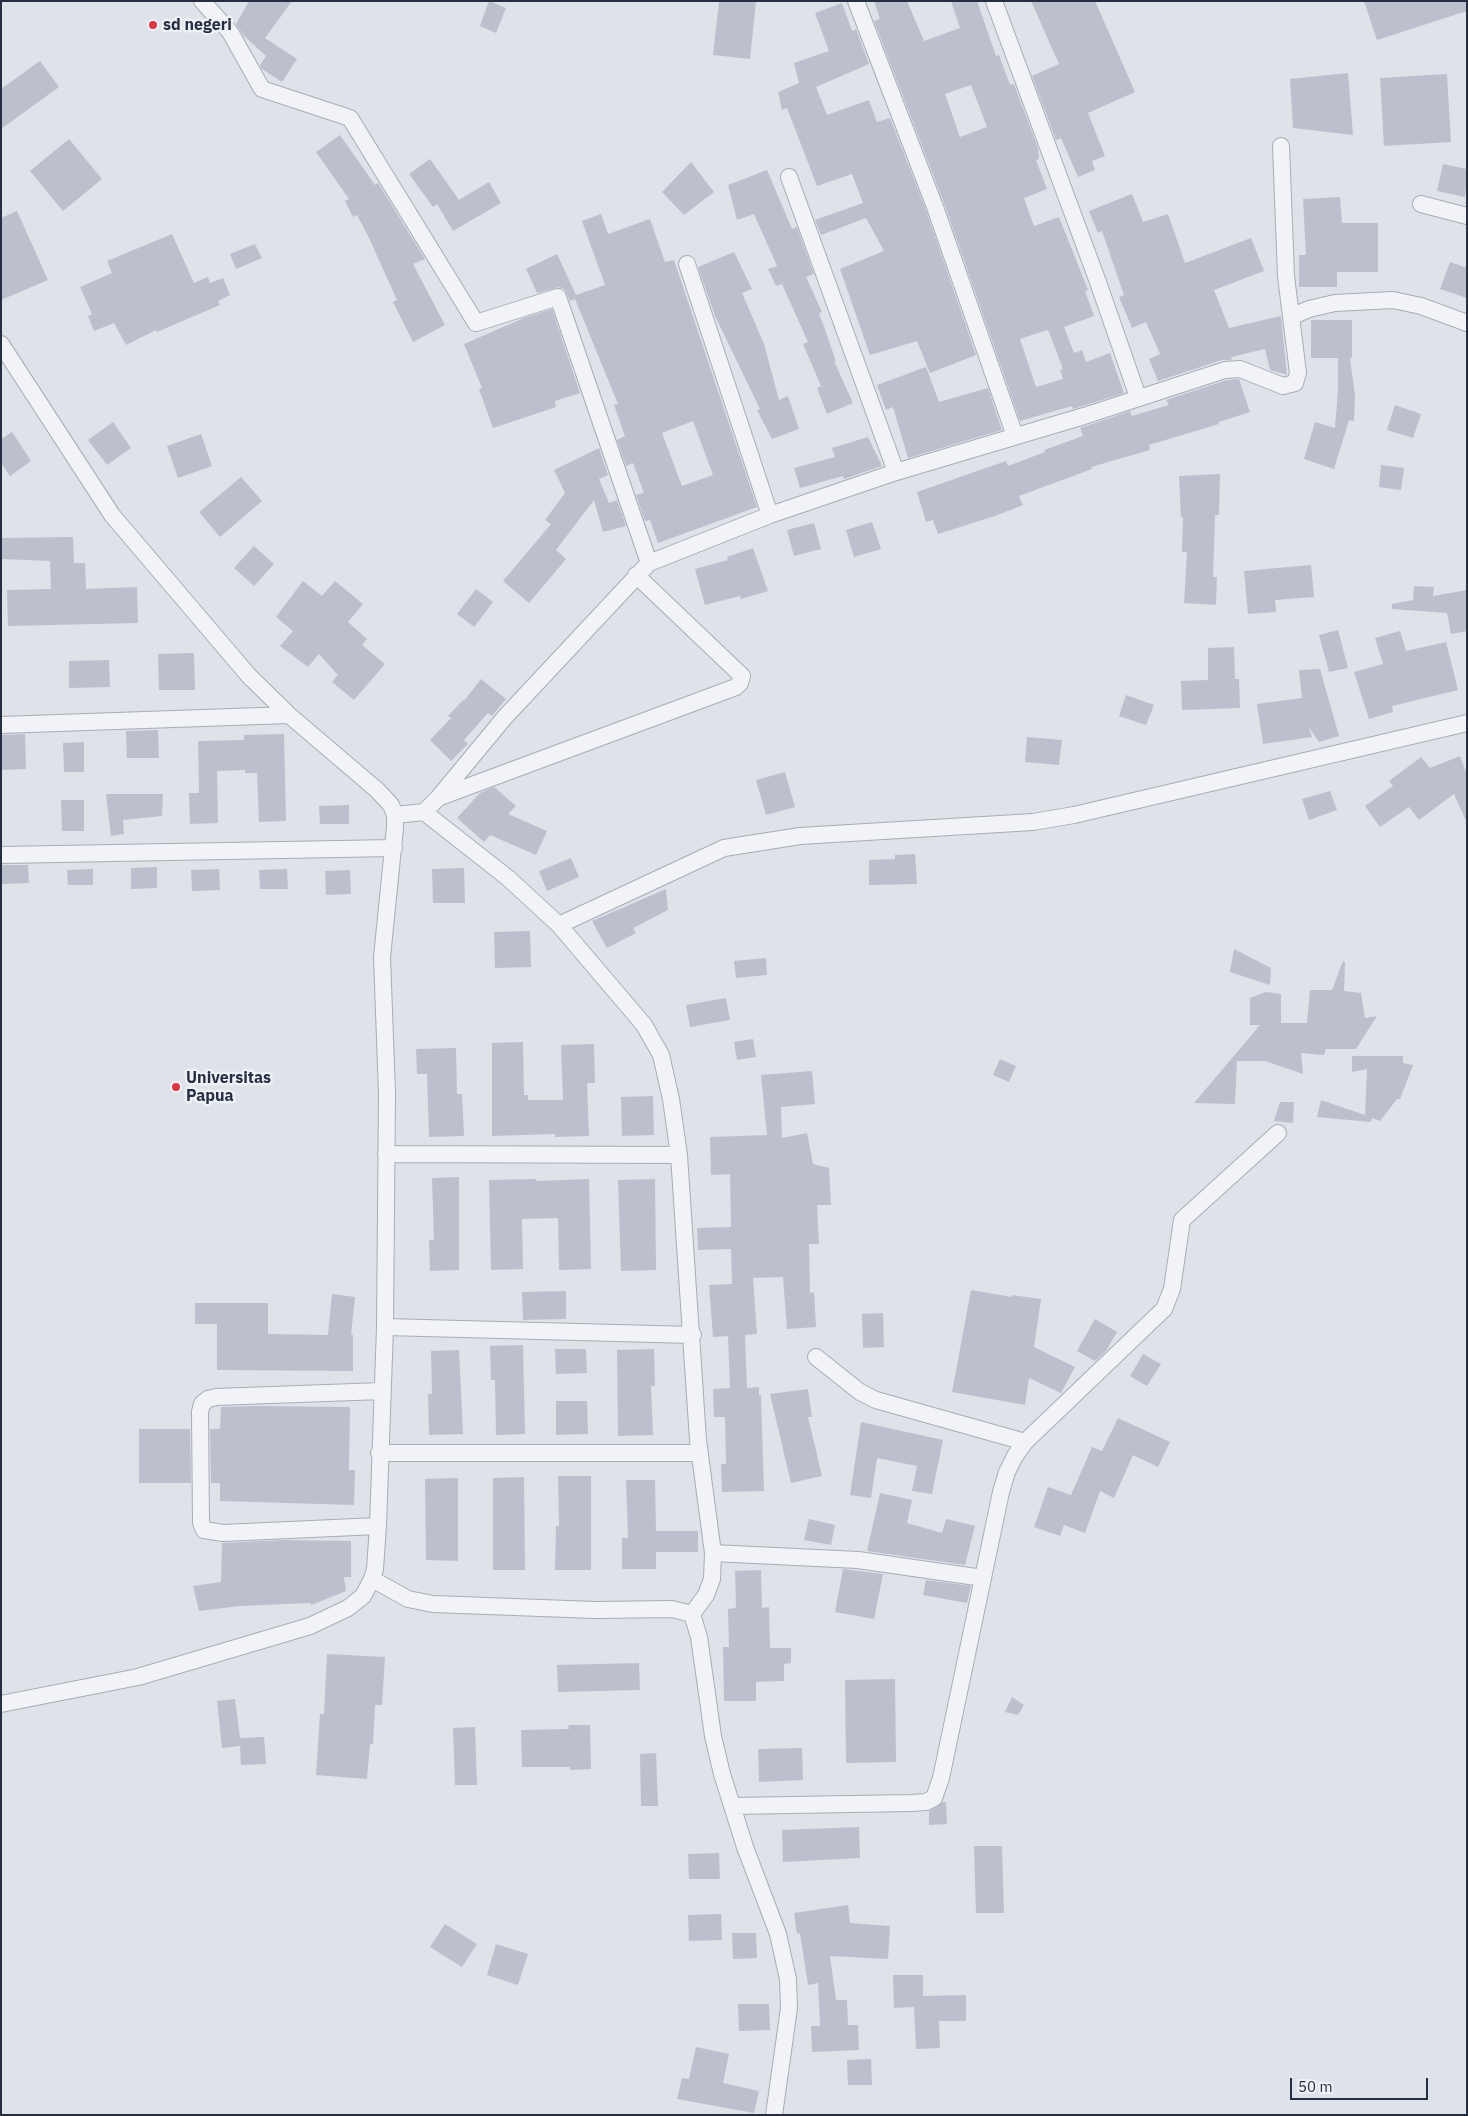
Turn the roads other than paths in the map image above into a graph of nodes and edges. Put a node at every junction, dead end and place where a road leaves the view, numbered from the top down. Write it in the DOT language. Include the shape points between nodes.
graph roads {
  1 [pos="202,1"];
  2 [pos="856,1"];
  3 [pos="994,1"];
  4 [pos="1281,146"];
  5 [pos="789,177"];
  6 [pos="1421,204"];
  7 [pos="1467,216"];
  8 [pos="687,264"];
  9 [pos="1293,316"];
  10 [pos="1467,322"];
  11 [pos="1,344"];
  12 [pos="1138,397"];
  13 [pos="1015,436"];
  14 [pos="896,472"];
  15 [pos="770,515"];
  16 [pos="649,562"];
  17 [pos="636,575"];
  18 [pos="289,715"];
  19 [pos="1467,723"];
  20 [pos="1,725"];
  21 [pos="438,798"];
  22 [pos="424,812"];
  23 [pos="395,815"];
  24 [pos="394,848"];
  25 [pos="1,855"];
  26 [pos="559,924"];
  27 [pos="1278,1133"];
  28 [pos="386,1154"];
  29 [pos="679,1155"];
  30 [pos="385,1327"];
  31 [pos="693,1334"];
  32 [pos="816,1357"];
  33 [pos="382,1391"];
  34 [pos="1025,1442"];
  35 [pos="379,1453"];
  36 [pos="700,1453"];
  37 [pos="378,1526"];
  38 [pos="714,1553"];
  39 [pos="983,1578"];
  40 [pos="372,1579"];
  41 [pos="692,1614"];
  42 [pos="1,1704"];
  43 [pos="732,1806"];
  44 [pos="774,2115"];
  1 -- 16 [label="street" via="230,32 262,89 350,118 476,324 558,297"];
  2 -- 13 [label="street" via="935,207"];
  3 -- 12 [label="street"];
  4 -- 9 [label="street" via="1285,259"];
  5 -- 14 [label="street"];
  6 -- 7 [label="street"];
  8 -- 15 [label="street"];
  9 -- 10 [label="street" via="1335,303 1392,300"];
  9 -- 12 [label="street" via="1298,373 1294,383 1282,386 1246,371 1232,369"];
  11 -- 18 [label="street" via="112,515 250,676"];
  12 -- 13 [label="street"];
  13 -- 14 [label="street"];
  14 -- 15 [label="street"];
  15 -- 16 [label="street"];
  16 -- 17 [label="street"];
  17 -- 21 [label="street" via="505,717"];
  17 -- 21 [label="street" via="742,676 740,683"];
  18 -- 20 [label="street"];
  18 -- 23 [label="street" via="377,790 391,805"];
  19 -- 26 [label="street" via="1033,822 800,836 724,848"];
  21 -- 22 [label="street"];
  22 -- 23 [label="street"];
  22 -- 26 [label="street" via="508,878"];
  23 -- 24 [label="street"];
  24 -- 25 [label="street"];
  24 -- 28 [label="street" via="382,957"];
  26 -- 29 [label="street" via="644,1025 661,1056"];
  27 -- 34 [label="street" via="1182,1220 1172,1289 1164,1309"];
  28 -- 29 [label="street"];
  28 -- 30 [label="street"];
  29 -- 31 [label="street"];
  30 -- 31 [label="street"];
  30 -- 33 [label="street"];
  31 -- 36 [label="street"];
  32 -- 34 [label="street" via="860,1392 876,1400"];
  33 -- 35 [label="street"];
  33 -- 37 [label="street" via="216,1397 202,1404 200,1412 201,1524 204,1530 223,1533"];
  34 -- 39 [label="street" via="1007,1472"];
  35 -- 36 [label="street"];
  35 -- 37 [label="street"];
  36 -- 38 [label="street"];
  37 -- 40 [label="street"];
  38 -- 39 [label="street" via="858,1560"];
  38 -- 41 [label="street" via="712,1579 706,1595"];
  39 -- 43 [label="street" via="942,1778 934,1798 911,1803"];
  40 -- 41 [label="street" via="408,1599 433,1604 595,1610 672,1609"];
  40 -- 42 [label="street" via="363,1596 348,1608 310,1626 138,1677"];
  41 -- 43 [label="street" via="699,1637 712,1736"];
  43 -- 44 [label="street" via="778,1934 788,1979 789,2008"];
}
